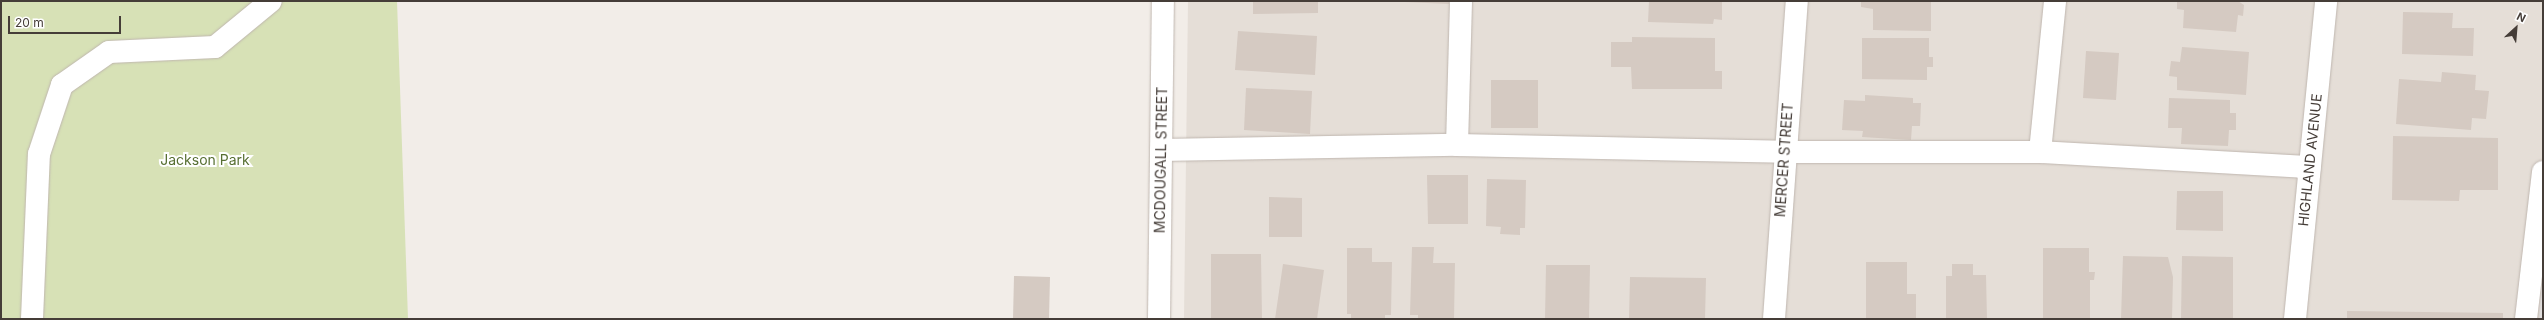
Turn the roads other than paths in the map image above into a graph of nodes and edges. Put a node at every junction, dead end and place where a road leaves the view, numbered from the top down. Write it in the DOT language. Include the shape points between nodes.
graph roads {
  1 [pos="271,1"];
  2 [pos="1163,1"];
  3 [pos="1461,1"];
  4 [pos="1797,1"];
  5 [pos="2055,1"];
  6 [pos="2326,1"];
  7 [pos="1457,145"];
  8 [pos="1161,150"];
  9 [pos="1784,152"];
  10 [pos="2040,152"];
  11 [pos="2310,167"];
  12 [pos="2543,172"];
  13 [pos="32,319"];
  14 [pos="1159,319"];
  15 [pos="1774,319"];
  16 [pos="2294,319"];
  17 [pos="2526,319"];
  1 -- 13 [label="street" via="215,47 109,52 62,85 39,154"];
  2 -- 8 [label="street, MCDOUGALL STREET"];
  3 -- 7 [label="street"];
  4 -- 9 [label="street, MERCER STREET"];
  5 -- 10 [label="street"];
  6 -- 11 [label="street, HIGHLAND AVENUE"];
  7 -- 8 [label="street"];
  7 -- 9 [label="street"];
  8 -- 14 [label="street, MCDOUGALL STREET"];
  9 -- 10 [label="street"];
  9 -- 15 [label="street, MERCER STREET"];
  10 -- 11 [label="street"];
  11 -- 16 [label="street, HIGHLAND AVENUE"];
  12 -- 17 [label="street"];
}
